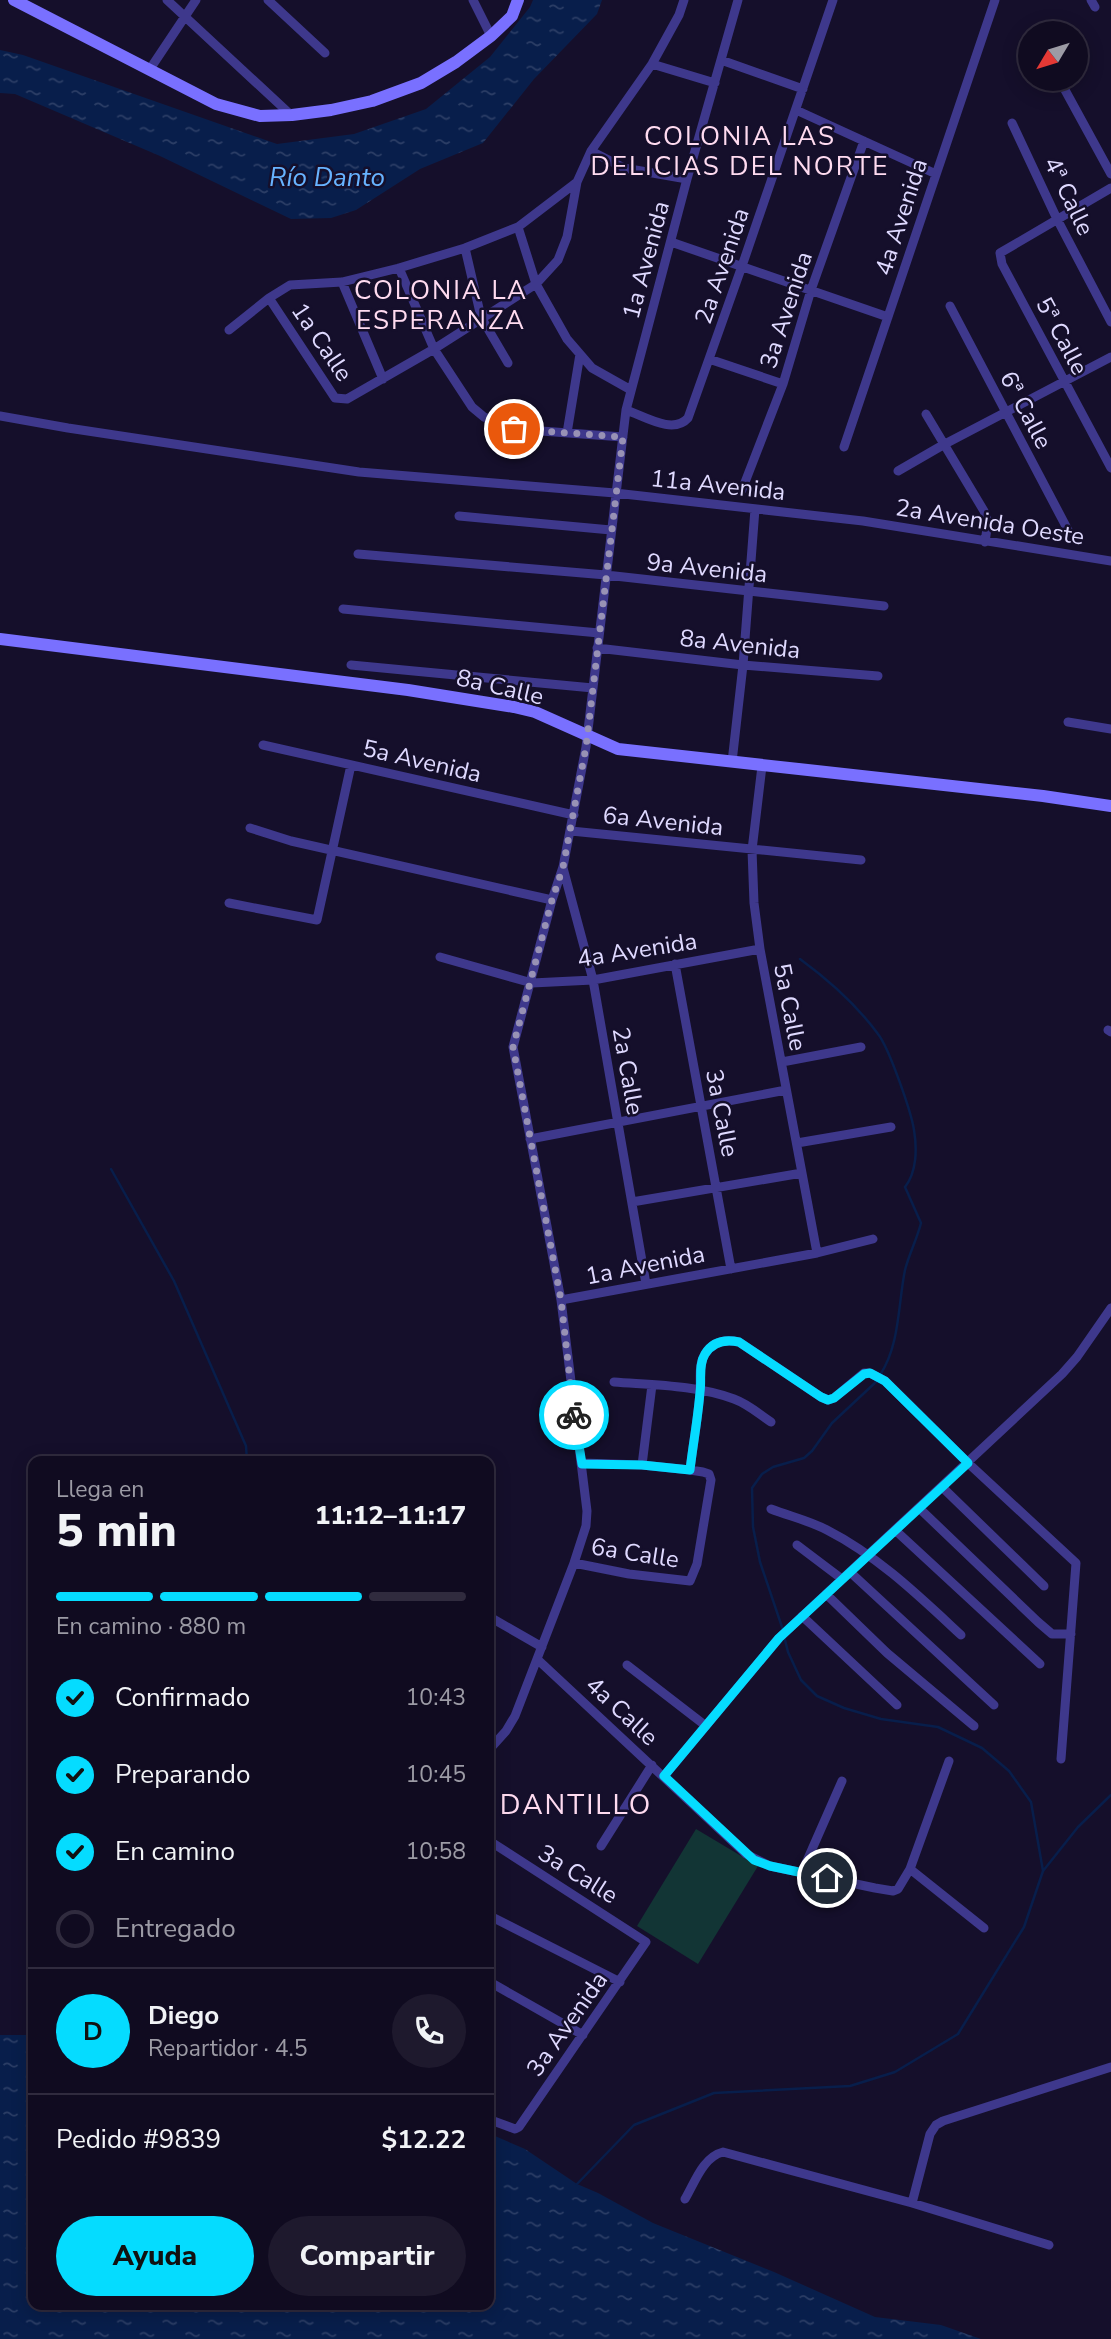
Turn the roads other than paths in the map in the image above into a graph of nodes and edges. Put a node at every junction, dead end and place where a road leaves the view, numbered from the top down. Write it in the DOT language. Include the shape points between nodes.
graph roads {
  1 [pos="14,0"];
  2 [pos="167,0"];
  3 [pos="196,0"];
  4 [pos="268,0"];
  5 [pos="473,0"];
  6 [pos="518,0"];
  7 [pos="684,0"];
  8 [pos="738,0"];
  9 [pos="833,0"];
  10 [pos="995,0"];
  11 [pos="176,4"];
  12 [pos="184,16"];
  13 [pos="491,36"];
  14 [pos="325,53"];
  15 [pos="721,60"];
  16 [pos="652,64"];
  17 [pos="150,69"];
  18 [pos="715,83"];
  19 [pos="803,89"];
  20 [pos="1066,91"];
  21 [pos="796,110"];
  22 [pos="292,116"];
  23 [pos="1013,123"];
  24 [pos="864,141"];
  25 [pos="591,151"];
  26 [pos="936,174"];
  27 [pos="1111,174"];
  28 [pos="687,179"];
  29 [pos="577,182"];
  30 [pos="1111,188"];
  31 [pos="1057,219"];
  32 [pos="518,227"];
  33 [pos="670,242"];
  34 [pos="465,248"];
  35 [pos="743,266"];
  36 [pos="398,268"];
  37 [pos="342,282"];
  38 [pos="536,284"];
  39 [pos="811,290"];
  40 [pos="269,298"];
  41 [pos="950,306"];
  42 [pos="481,317"];
  43 [pos="888,317"];
  44 [pos="1111,323"];
  45 [pos="229,330"];
  46 [pos="434,349"];
  47 [pos="580,354"];
  48 [pos="1111,357"];
  49 [pos="709,359"];
  50 [pos="508,363"];
  51 [pos="383,379"];
  52 [pos="1064,381"];
  53 [pos="783,384"];
  54 [pos="631,390"];
  55 [pos="626,410"];
  56 [pos="1005,412"];
  57 [pos="926,414"];
  58 [pos="0,416"];
  59 [pos="567,433"];
  60 [pos="623,437"];
  61 [pos="943,445"];
  62 [pos="844,447"];
  63 [pos="1111,468"];
  64 [pos="898,471"];
  65 [pos="742,490"];
  66 [pos="615,493"];
  67 [pos="755,509"];
  68 [pos="459,516"];
  69 [pos="863,521"];
  70 [pos="611,530"];
  71 [pos="1069,532"];
  72 [pos="985,542"];
  73 [pos="358,554"];
  74 [pos="1111,561"];
  75 [pos="606,575"];
  76 [pos="748,592"];
  77 [pos="884,606"];
  78 [pos="344,609"];
  79 [pos="599,633"];
  80 [pos="0,639"];
  81 [pos="597,648"];
  82 [pos="351,665"];
  83 [pos="743,665"];
  84 [pos="878,676"];
  85 [pos="593,688"];
  86 [pos="1068,722"];
  87 [pos="1111,730"];
  88 [pos="587,736"];
  89 [pos="263,745"];
  90 [pos="732,761"];
  91 [pos="351,765"];
  92 [pos="762,766"];
  93 [pos="1111,806"];
  94 [pos="574,815"];
  95 [pos="250,828"];
  96 [pos="571,831"];
  97 [pos="332,850"];
  98 [pos="752,850"];
  99 [pos="861,860"];
  100 [pos="563,867"];
  101 [pos="552,900"];
  102 [pos="229,903"];
  103 [pos="760,949"];
  104 [pos="440,957"];
  105 [pos="675,964"];
  106 [pos="593,980"];
  107 [pos="532,983"];
  108 [pos="861,1047"];
  109 [pos="782,1062"];
  110 [pos="786,1090"];
  111 [pos="701,1107"];
  112 [pos="618,1122"];
  113 [pos="891,1127"];
  114 [pos="530,1139"];
  115 [pos="797,1143"];
  116 [pos="802,1173"];
  117 [pos="717,1187"];
  118 [pos="632,1202"];
  119 [pos="873,1239"];
  120 [pos="817,1253"];
  121 [pos="731,1269"];
  122 [pos="646,1284"];
  123 [pos="561,1300"];
  124 [pos="1111,1308"];
  125 [pos="614,1382"];
  126 [pos="652,1385"];
  127 [pos="701,1390"];
  128 [pos="771,1422"];
  129 [pos="968,1463"];
  130 [pos="582,1464"];
  131 [pos="642,1465"];
  132 [pos="690,1470"];
  133 [pos="942,1487"];
  134 [pos="919,1508"];
  135 [pos="771,1509"];
  136 [pos="895,1530"];
  137 [pos="797,1545"];
  138 [pos="868,1555"];
  139 [pos="574,1563"];
  140 [pos="846,1575"];
  141 [pos="1044,1586"];
  142 [pos="826,1594"];
  143 [pos="802,1616"];
  144 [pos="494,1619"];
  145 [pos="1071,1634"];
  146 [pos="961,1635"];
  147 [pos="542,1647"];
  148 [pos="537,1659"];
  149 [pos="1040,1664"];
  150 [pos="627,1665"];
  151 [pos="897,1705"];
  152 [pos="994,1705"];
  153 [pos="706,1726"];
  154 [pos="974,1726"];
  155 [pos="494,1744"];
  156 [pos="1061,1759"];
  157 [pos="949,1760"];
  158 [pos="652,1765"];
  159 [pos="664,1776"];
  160 [pos="842,1781"];
  161 [pos="494,1844"];
  162 [pos="601,1846"];
  163 [pos="910,1869"];
  164 [pos="803,1872"];
  165 [pos="494,1918"];
  166 [pos="984,1928"];
  167 [pos="646,1942"];
  168 [pos="620,1982"];
  169 [pos="494,1984"];
  170 [pos="583,2035"];
  171 [pos="1111,2067"];
  172 [pos="494,2121"];
  173 [pos="685,2199"];
  174 [pos="912,2203"];
  175 [pos="1049,2245"];
  1 -- 17 [label="street"];
  2 -- 11 [label="street"];
  3 -- 12 [label="street"];
  4 -- 14 [label="street"];
  5 -- 13 [label="street"];
  6 -- 13 [label="street" via="512,16"];
  7 -- 16 [label="street"];
  8 -- 15 [label="street, 1a Avenida"];
  9 -- 19 [label="street, 2a Avenida"];
  10 -- 26 [label="street, 4a Avenida"];
  11 -- 12 [label="street"];
  12 -- 17 [label="street"];
  12 -- 22 [label="street"];
  13 -- 22 [label="street" via="421,83 372,101"];
  15 -- 18 [label="street, 1a Avenida"];
  15 -- 19 [label="street"];
  16 -- 18 [label="street"];
  16 -- 25 [label="street"];
  17 -- 22 [label="street" via="216,104 260,116"];
  18 -- 28 [label="street, 1a Avenida"];
  19 -- 21 [label="street, 2a Avenida"];
  20 -- 27 [label="street"];
  21 -- 24 [label="street"];
  21 -- 35 [label="street, 2a Avenida"];
  23 -- 31 [label="street, 4ª Calle"];
  24 -- 26 [label="street"];
  24 -- 39 [label="street, 3a Avenida"];
  25 -- 28 [label="street" via="624,168"];
  25 -- 29 [label="street"];
  26 -- 43 [label="street, 4a Avenida"];
  28 -- 33 [label="street, 1a Avenida"];
  29 -- 32 [label="street"];
  29 -- 38 [label="street" via="558,260"];
  30 -- 31 [label="street"];
  31 -- 44 [label="street, 4ª Calle"];
  31 -- 52 [label="street, 5ª Calle" via="1004,249 1000,259"];
  32 -- 34 [label="street"];
  32 -- 38 [label="street"];
  33 -- 35 [label="street"];
  33 -- 54 [label="street, 1a Avenida"];
  34 -- 36 [label="street"];
  34 -- 42 [label="street"];
  35 -- 39 [label="street"];
  35 -- 49 [label="street, 2a Avenida"];
  36 -- 37 [label="street"];
  36 -- 46 [label="street"];
  37 -- 40 [label="street" via="290,285"];
  37 -- 51 [label="street"];
  38 -- 42 [label="street"];
  38 -- 47 [label="street"];
  39 -- 43 [label="street"];
  39 -- 53 [label="street, 3a Avenida"];
  40 -- 45 [label="street"];
  40 -- 51 [label="street, 1a Calle" via="335,398 347,399"];
  41 -- 56 [label="street, 6ª Calle"];
  42 -- 46 [label="street"];
  42 -- 50 [label="street"];
  43 -- 62 [label="street, 4a Avenida"];
  46 -- 51 [label="street"];
  46 -- 59 [label="street" via="472,407 484,417 514,429"];
  47 -- 54 [label="street" via="592,368"];
  47 -- 59 [label="street"];
  48 -- 52 [label="street"];
  49 -- 53 [label="street"];
  49 -- 55 [label="street, 2a Avenida" via="682,424 671,426"];
  52 -- 56 [label="street"];
  52 -- 63 [label="street, 5ª Calle"];
  53 -- 65 [label="street, 3a Avenida"];
  54 -- 55 [label="street, 1a Avenida"];
  55 -- 60 [label="street, 1a Avenida"];
  56 -- 61 [label="street"];
  56 -- 71 [label="street, 6ª Calle"];
  57 -- 61 [label="street"];
  58 -- 66 [label="street, 11a Avenida" via="359,472"];
  59 -- 60 [label="street"];
  60 -- 66 [label="street, 1a Avenida"];
  61 -- 64 [label="street"];
  61 -- 72 [label="street" via="984,511 988,522"];
  66 -- 67 [label="street, 11a Avenida"];
  66 -- 70 [label="street"];
  67 -- 69 [label="street, 11a Avenida"];
  67 -- 76 [label="street"];
  68 -- 70 [label="street"];
  69 -- 72 [label="street, 2a Avenida Oeste"];
  70 -- 75 [label="street"];
  72 -- 74 [label="street, 2a Avenida Oeste"];
  73 -- 75 [label="street, 9a Avenida"];
  75 -- 76 [label="street, 9a Avenida"];
  75 -- 79 [label="street"];
  76 -- 77 [label="street, 9a Avenida"];
  76 -- 83 [label="street"];
  78 -- 79 [label="street"];
  79 -- 81 [label="street"];
  80 -- 88 [label="street, 8a Calle" via="501,705 535,712"];
  81 -- 83 [label="street, 8a Avenida"];
  81 -- 85 [label="street"];
  82 -- 85 [label="street"];
  83 -- 84 [label="street, 8a Avenida"];
  83 -- 90 [label="street"];
  85 -- 88 [label="street"];
  86 -- 87 [label="street"];
  88 -- 90 [label="street, 8a Calle" via="618,749"];
  88 -- 94 [label="street"];
  89 -- 91 [label="street, 5a Avenida"];
  90 -- 92 [label="street, 8a Calle"];
  91 -- 94 [label="street, 5a Avenida"];
  91 -- 97 [label="street"];
  92 -- 93 [label="street, 8a Calle"];
  92 -- 98 [label="street, 5a Calle"];
  94 -- 96 [label="street"];
  95 -- 97 [label="street"];
  96 -- 98 [label="street, 6a Avenida"];
  96 -- 100 [label="street"];
  97 -- 101 [label="street"];
  97 -- 102 [label="street" via="317,920"];
  98 -- 99 [label="street"];
  98 -- 103 [label="street, 5a Calle"];
  100 -- 101 [label="street"];
  100 -- 106 [label="street, 2a Calle"];
  101 -- 107 [label="street"];
  103 -- 105 [label="street, 4a Avenida"];
  103 -- 109 [label="street, 5a Calle"];
  104 -- 107 [label="street, 4a Avenida"];
  105 -- 106 [label="street, 4a Avenida"];
  105 -- 111 [label="street, 3a Calle"];
  106 -- 107 [label="street, 4a Avenida"];
  106 -- 112 [label="street, 2a Calle"];
  107 -- 114 [label="street" via="513,1047"];
  108 -- 109 [label="street"];
  109 -- 110 [label="street, 5a Calle"];
  110 -- 111 [label="street"];
  110 -- 115 [label="street, 5a Calle"];
  111 -- 112 [label="street"];
  111 -- 117 [label="street, 3a Calle"];
  112 -- 114 [label="street"];
  112 -- 118 [label="street, 2a Calle"];
  113 -- 115 [label="street"];
  114 -- 123 [label="street"];
  115 -- 116 [label="street, 5a Calle"];
  116 -- 117 [label="street"];
  116 -- 120 [label="street, 5a Calle"];
  117 -- 118 [label="street"];
  117 -- 121 [label="street, 3a Calle"];
  118 -- 122 [label="street, 2a Calle"];
  119 -- 120 [label="street, 1a Avenida"];
  120 -- 121 [label="street, 1a Avenida"];
  121 -- 122 [label="street, 1a Avenida"];
  122 -- 123 [label="street, 1a Avenida"];
  123 -- 130 [label="street, 1a Avenida"];
  124 -- 129 [label="street" via="1062,1374"];
  125 -- 126 [label="street"];
  126 -- 127 [label="street"];
  126 -- 131 [label="street"];
  127 -- 128 [label="street" via="734,1399"];
  127 -- 129 [label="street" via="705,1354 714,1343 729,1340 828,1400 864,1374 874,1374"];
  127 -- 132 [label="street"];
  129 -- 133 [label="street"];
  129 -- 145 [label="street" via="1076,1563"];
  130 -- 131 [label="street"];
  130 -- 139 [label="street, 1a Avenida" via="586,1526"];
  131 -- 132 [label="street"];
  132 -- 139 [label="street, 6a Calle" via="703,1472 711,1480 690,1581"];
  133 -- 134 [label="street"];
  133 -- 141 [label="street"];
  134 -- 136 [label="street"];
  134 -- 145 [label="street" via="1052,1634"];
  135 -- 138 [label="street" via="827,1530"];
  136 -- 138 [label="street"];
  136 -- 149 [label="street"];
  137 -- 140 [label="street"];
  138 -- 140 [label="street"];
  138 -- 146 [label="street"];
  139 -- 147 [label="street, 1a Avenida"];
  140 -- 142 [label="street"];
  140 -- 152 [label="street"];
  142 -- 143 [label="street"];
  142 -- 154 [label="street"];
  143 -- 151 [label="street"];
  143 -- 153 [label="street"];
  144 -- 147 [label="street"];
  145 -- 156 [label="street"];
  147 -- 148 [label="street, 1a Avenida"];
  148 -- 155 [label="street, 1a Avenida" via="514,1716"];
  148 -- 158 [label="street, 4a Calle"];
  150 -- 153 [label="street"];
  153 -- 159 [label="street"];
  157 -- 163 [label="street"];
  158 -- 159 [label="street, 4a Calle"];
  158 -- 162 [label="street"];
  159 -- 164 [label="street, 4a Calle" via="754,1860"];
  160 -- 164 [label="street"];
  161 -- 167 [label="street, 3a Calle"];
  163 -- 164 [label="street, 4a Calle" via="901,1886 892,1891"];
  163 -- 166 [label="street"];
  165 -- 168 [label="street"];
  167 -- 168 [label="street, 3a Avenida"];
  168 -- 170 [label="street, 3a Avenida"];
  169 -- 170 [label="street"];
  170 -- 172 [label="street, 3a Avenida" via="519,2127"];
  171 -- 174 [label="street" via="936,2125"];
  173 -- 174 [label="street" via="708,2159 723,2152"];
  174 -- 175 [label="street"];
}
